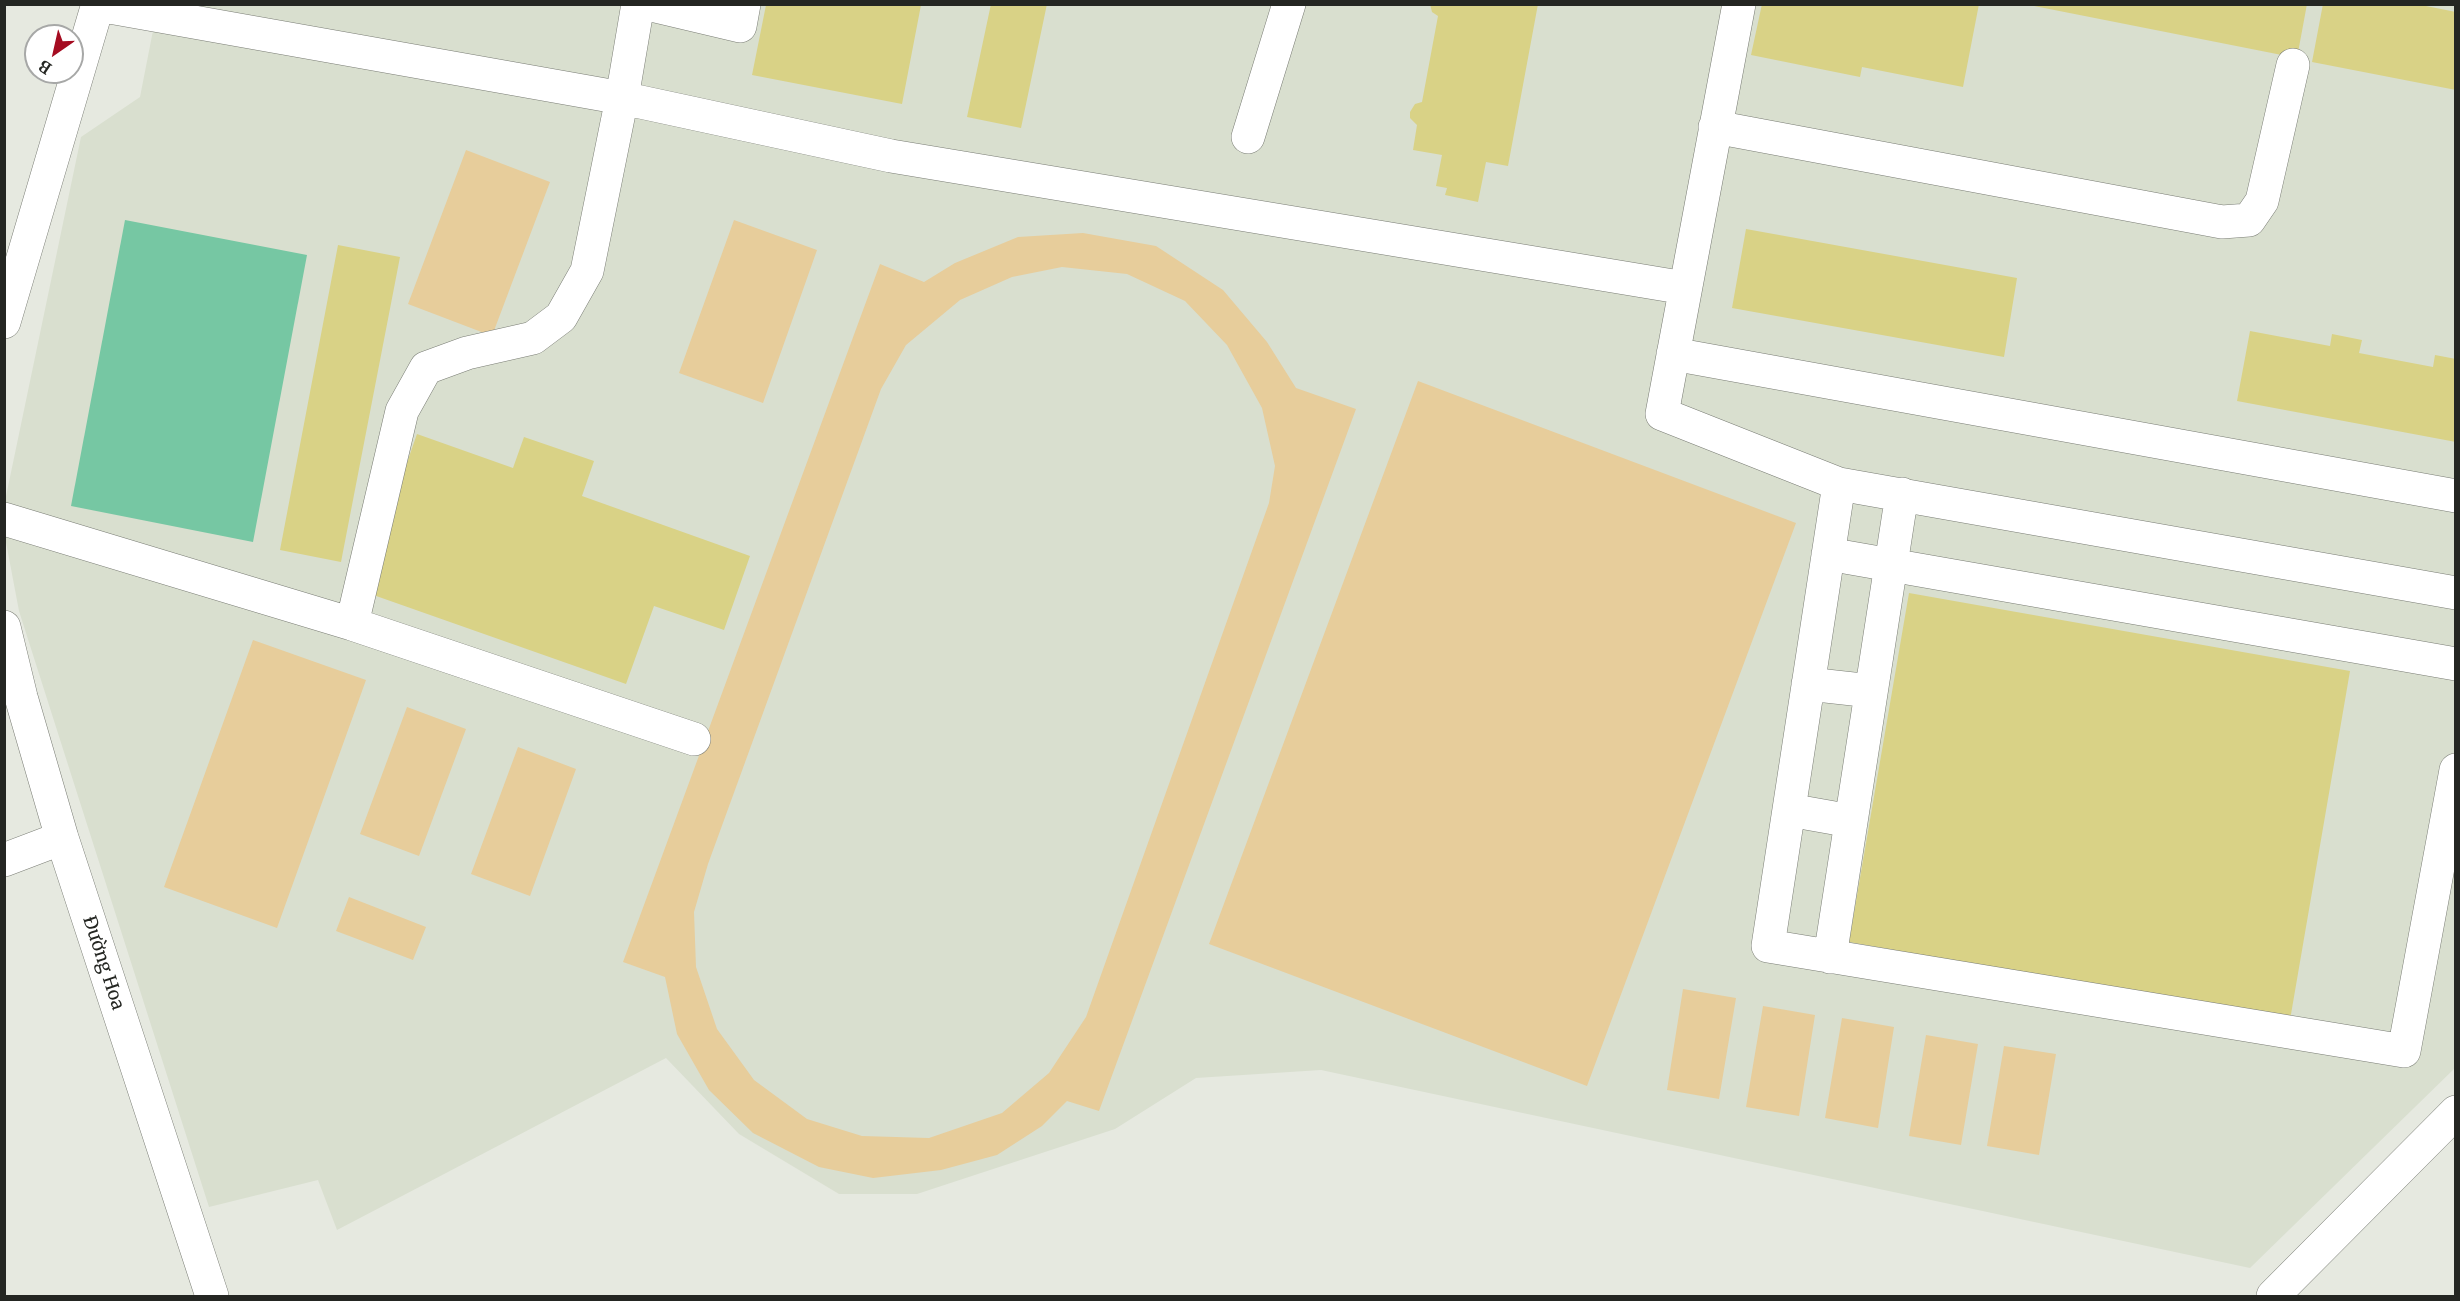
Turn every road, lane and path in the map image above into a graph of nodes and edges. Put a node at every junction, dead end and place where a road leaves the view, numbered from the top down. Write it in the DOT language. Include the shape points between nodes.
graph roads {
  1 [pos="638,4"];
  2 [pos="647,4"];
  3 [pos="744,4"];
  4 [pos="1289,4"];
  5 [pos="1739,4"];
  6 [pos="98,5"];
  7 [pos="2293,66"];
  8 [pos="622,98"];
  9 [pos="1714,127"];
  10 [pos="1248,137"];
  11 [pos="1685,288"];
  12 [pos="4,322"];
  13 [pos="1673,354"];
  14 [pos="1839,484"];
  15 [pos="1902,494"];
  16 [pos="2456,496"];
  17 [pos="4,519"];
  18 [pos="1828,554"];
  19 [pos="1891,564"];
  20 [pos="2456,593"];
  21 [pos="352,624"];
  22 [pos="4,627"];
  23 [pos="2456,664"];
  24 [pos="1808,684"];
  25 [pos="1871,691"];
  26 [pos="694,739"];
  27 [pos="2456,770"];
  28 [pos="1789,810"];
  29 [pos="1851,821"];
  30 [pos="62,838"];
  31 [pos="4,860"];
  32 [pos="1830,957"];
  33 [pos="2456,1112"];
  34 [pos="213,1296"];
  35 [pos="2273,1296"];
  1 -- 8 [label="street"];
  2 -- 3 [label="street" via="740,26"];
  4 -- 10 [label="street"];
  5 -- 9 [label="street"];
  6 -- 8 [label="street"];
  6 -- 12 [label="street"];
  7 -- 9 [label="street" via="2262,201 2249,220 2222,222"];
  8 -- 11 [label="street" via="891,156"];
  8 -- 21 [label="street" via="586,271 561,316 533,338 467,353 426,368 402,411"];
  9 -- 11 [label="street"];
  11 -- 13 [label="street"];
  13 -- 14 [label="street" via="1662,414"];
  13 -- 16 [label="street"];
  14 -- 15 [label="street"];
  14 -- 18 [label="street"];
  15 -- 19 [label="street"];
  15 -- 20 [label="street"];
  17 -- 21 [label="street"];
  18 -- 19 [label="street"];
  18 -- 24 [label="street"];
  19 -- 23 [label="street"];
  19 -- 25 [label="street"];
  21 -- 26 [label="street"];
  22 -- 30 [label="street, Đường Hoa"];
  24 -- 25 [label="street"];
  24 -- 28 [label="street"];
  25 -- 29 [label="street"];
  27 -- 32 [label="street" via="2404,1051"];
  28 -- 29 [label="street"];
  28 -- 32 [label="street" via="1768,946"];
  29 -- 32 [label="street"];
  30 -- 31 [label="street"];
  30 -- 34 [label="street, Đường Hoa"];
  33 -- 35 [label="street"];
}
